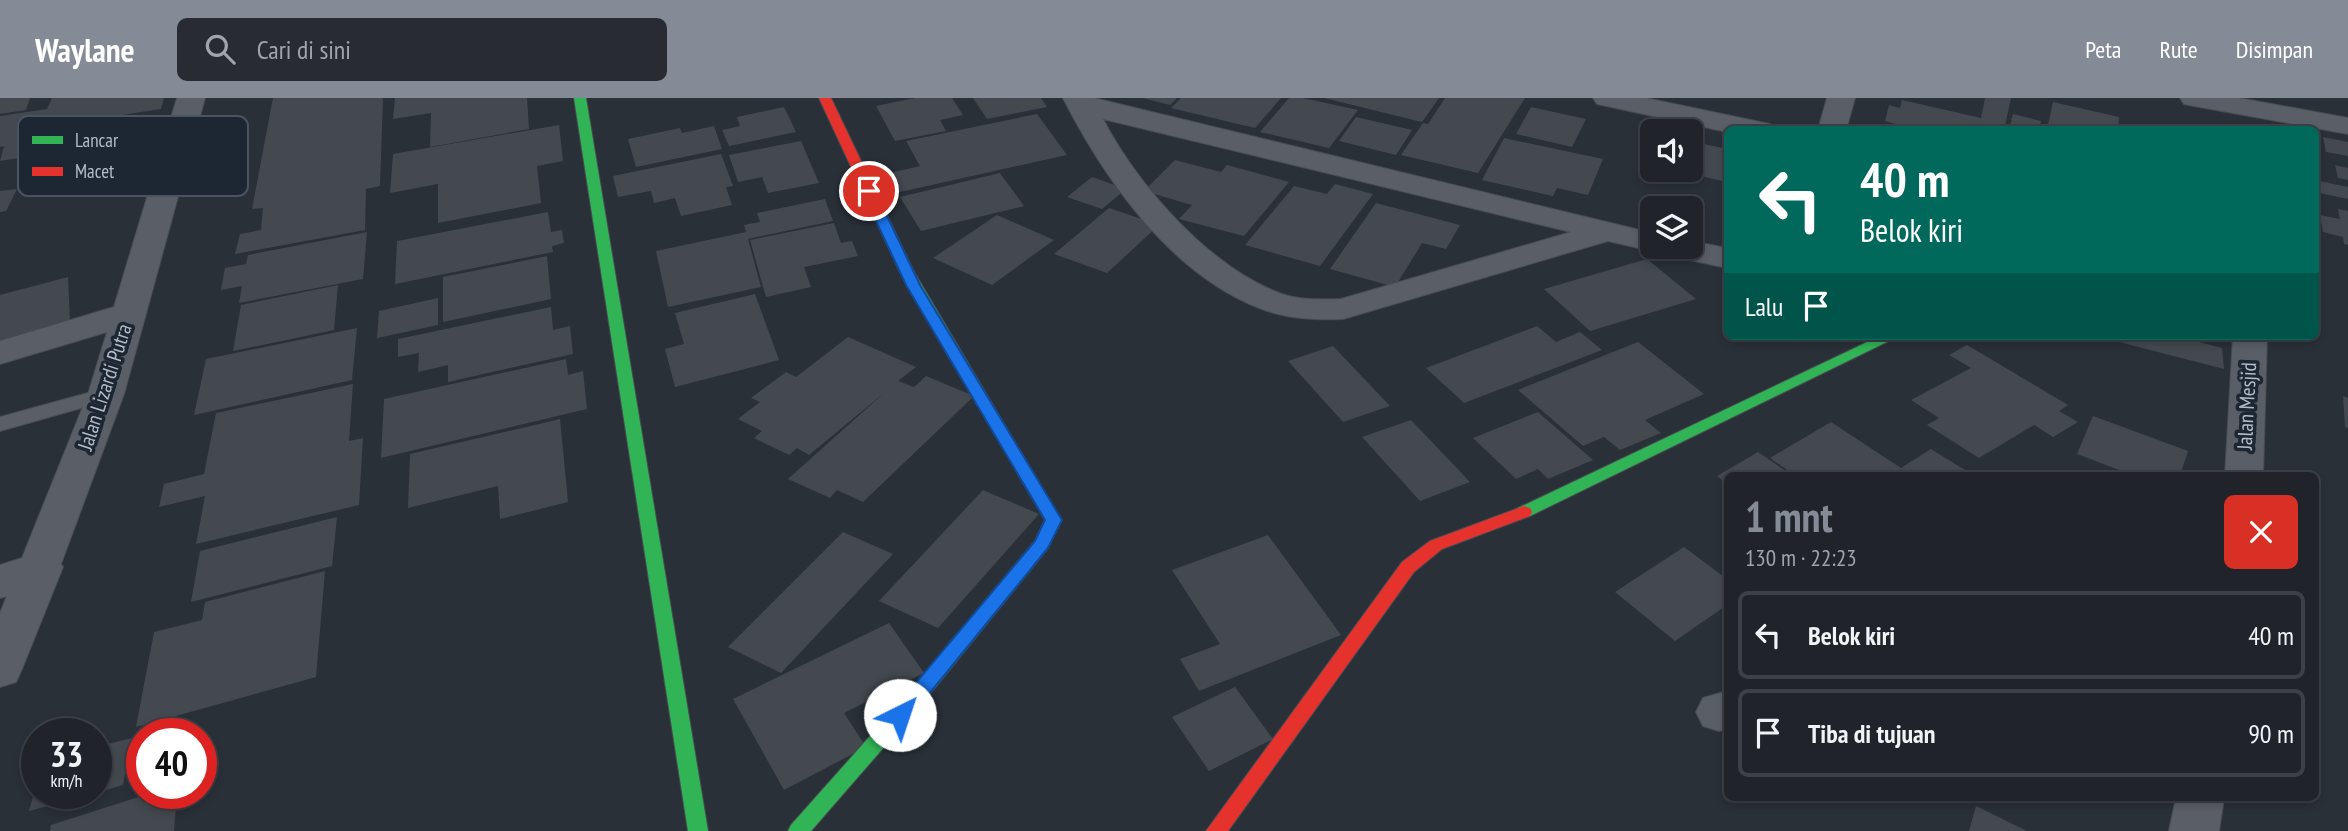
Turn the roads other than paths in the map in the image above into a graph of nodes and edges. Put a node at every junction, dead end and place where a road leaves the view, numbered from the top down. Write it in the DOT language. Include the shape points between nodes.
graph roads {
  1 [pos="191,98"];
  2 [pos="580,98"];
  3 [pos="825,98"];
  4 [pos="1607,98"];
  5 [pos="1841,98"];
  6 [pos="2206,99"];
  7 [pos="1078,100"];
  8 [pos="186,116"];
  9 [pos="2258,120"];
  10 [pos="1741,126"];
  11 [pos="1833,126"];
  12 [pos="2348,126"];
  13 [pos="162,196"];
  14 [pos="1605,232"];
  15 [pos="1640,239"];
  16 [pos="1703,253"];
  17 [pos="1724,257"];
  18 [pos="128,314"];
  19 [pos="1884,340"];
  20 [pos="2250,340"];
  21 [pos="0,353"];
  22 [pos="106,394"];
  23 [pos="0,424"];
  24 [pos="2244,472"];
  25 [pos="42,567"];
  26 [pos="0,582"];
  27 [pos="0,669"];
  28 [pos="2199,801"];
  29 [pos="698,831"];
  30 [pos="798,831"];
  31 [pos="1216,831"];
  32 [pos="2194,831"];
  1 -- 8 [label="street, Jalan Lizardi Putra"];
  2 -- 29 [label="street"];
  3 -- 30 [label="street" via="913,285 1053,520 1042,544"];
  4 -- 10 [label="street"];
  5 -- 11 [label="street"];
  6 -- 9 [label="street"];
  7 -- 14 [label="street" via="1107,112"];
  7 -- 14 [label="street" via="1112,159 1196,257 1237,285 1292,310 1343,309"];
  9 -- 12 [label="street"];
  13 -- 18 [label="street, Jalan Lizardi Putra"];
  14 -- 15 [label="street"];
  16 -- 17 [label="street"];
  18 -- 21 [label="street"];
  18 -- 22 [label="street, Jalan Lizardi Putra"];
  19 -- 31 [label="street" via="1514,517 1436,545 1408,567"];
  20 -- 24 [label="street, Jalan Mesjid"];
  22 -- 23 [label="lane"];
  22 -- 25 [label="street, Jalan Lizardi Putra"];
  25 -- 26 [label="street"];
  25 -- 27 [label="street, Jalan Lizardi Putra"];
  28 -- 32 [label="street"];
}
